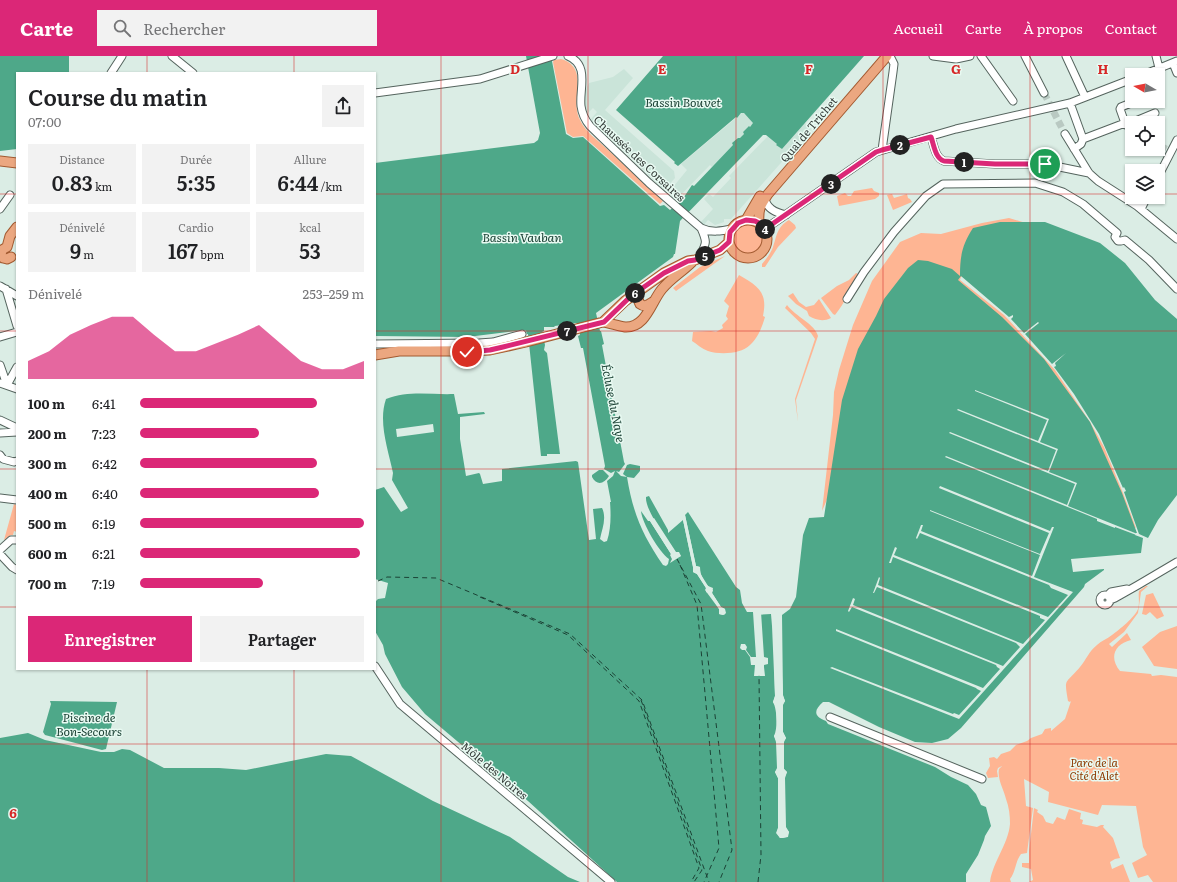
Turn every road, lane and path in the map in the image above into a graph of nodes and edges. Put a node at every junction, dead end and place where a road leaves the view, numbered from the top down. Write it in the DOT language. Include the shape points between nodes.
graph roads {
  1 [pos="117,56"];
  2 [pos="122,56"];
  3 [pos="172,56"];
  4 [pos="553,56"];
  5 [pos="568,56"];
  6 [pos="879,56"];
  7 [pos="887,56"];
  8 [pos="890,56"];
  9 [pos="933,56"];
  10 [pos="970,56"];
  11 [pos="981,56"];
  12 [pos="1025,56"];
  13 [pos="1066,56"];
  14 [pos="1156,56"];
  15 [pos="1175,62"];
  16 [pos="1159,68"];
  17 [pos="112,71"];
  18 [pos="192,72"];
  19 [pos="1177,73"];
  20 [pos="1125,82"];
  21 [pos="1044,93"];
  22 [pos="376,94"];
  23 [pos="1085,97"];
  24 [pos="1013,101"];
  25 [pos="1070,103"];
  26 [pos="1125,105"];
  27 [pos="1155,113"];
  28 [pos="1151,116"];
  29 [pos="1125,123"];
  30 [pos="1065,134"];
  31 [pos="931,137"];
  32 [pos="1083,139"];
  33 [pos="1177,140"];
  34 [pos="1074,149"];
  35 [pos="882,150"];
  36 [pos="0,161"];
  37 [pos="16,163"];
  38 [pos="1163,164"];
  39 [pos="1089,173"];
  40 [pos="10,195"];
  41 [pos="765,198"];
  42 [pos="1144,204"];
  43 [pos="0,209"];
  44 [pos="1141,209"];
  45 [pos="786,215"];
  46 [pos="746,220"];
  47 [pos="762,226"];
  48 [pos="699,227"];
  49 [pos="16,228"];
  50 [pos="732,229"];
  51 [pos="720,232"];
  52 [pos="1177,239"];
  53 [pos="729,240"];
  54 [pos="3,248"];
  55 [pos="720,250"];
  56 [pos="733,251"];
  57 [pos="14,259"];
  58 [pos="697,259"];
  59 [pos="3,287"];
  60 [pos="640,289"];
  61 [pos="1177,289"];
  62 [pos="16,295"];
  63 [pos="847,299"];
  64 [pos="654,301"];
  65 [pos="608,321"];
  66 [pos="16,323"];
  67 [pos="16,332"];
  68 [pos="0,337"];
  69 [pos="524,338"];
  70 [pos="376,344"];
  71 [pos="376,355"];
  72 [pos="0,365"];
  73 [pos="16,368"];
  74 [pos="3,384"];
  75 [pos="16,389"];
  76 [pos="0,420"];
  77 [pos="16,428"];
  78 [pos="16,432"];
  79 [pos="0,433"];
  80 [pos="0,454"];
  81 [pos="16,461"];
  82 [pos="1,498"];
  83 [pos="16,500"];
  84 [pos="15,540"];
  85 [pos="0,550"];
  86 [pos="0,554"];
  87 [pos="1177,562"];
  88 [pos="16,569"];
  89 [pos="1109,598"];
  90 [pos="376,668"];
  91 [pos="830,718"];
  92 [pos="982,779"];
  93 [pos="611,882"];
  1 -- 17 [label="street"];
  2 -- 17 [label="street"];
  3 -- 18 [label="street"];
  4 -- 22 [label="street" via="468,82"];
  5 -- 48 [label="street, Chaussée des Corsaires" via="574,59 581,69 581,105 585,120 649,183"];
  6 -- 46 [label="main road, Quai de Trichet" via="764,190"];
  7 -- 41 [label="main road, Quai de Trichet"];
  8 -- 35 [label="street" via="894,64"];
  9 -- 10 [label="street" via="960,59"];
  11 -- 24 [label="street"];
  12 -- 21 [label="street"];
  13 -- 23 [label="street"];
  14 -- 16 [label="street"];
  15 -- 16 [label="street"];
  15 -- 19 [label="street"];
  20 -- 23 [label="street"];
  23 -- 25 [label="street"];
  25 -- 31 [label="street"];
  25 -- 32 [label="street"];
  26 -- 29 [label="street" via="1120,109"];
  27 -- 28 [label="street"];
  29 -- 32 [label="street"];
  30 -- 34 [label="street"];
  31 -- 35 [label="street"];
  31 -- 39 [label="street" via="940,160 944,161 1045,164"];
  32 -- 34 [label="street"];
  33 -- 38 [label="street"];
  34 -- 39 [label="street"];
  35 -- 45 [label="street"];
  36 -- 37 [label="main road"];
  39 -- 44 [label="street"];
  40 -- 43 [label="street"];
  41 -- 45 [label="street" via="772,210"];
  41 -- 47 [label="main road, Quai de Trichet" via="758,211"];
  42 -- 44 [label="street"];
  44 -- 52 [label="street"];
  45 -- 47 [label="street"];
  46 -- 47 [label="main road"];
  46 -- 50 [label="main road"];
  47 -- 56 [label="main road" via="768,241 764,252 748,259"];
  48 -- 51 [label="street, Chaussée des Corsaires"];
  48 -- 58 [label="street" via="706,245"];
  49 -- 54 [label="main road"];
  50 -- 51 [label="street, Chaussée des Corsaires"];
  50 -- 53 [label="main road"];
  51 -- 53 [label="street, Chaussée des Corsaires"];
  53 -- 55 [label="main road"];
  53 -- 56 [label="main road"];
  54 -- 57 [label="main road" via="3,258"];
  55 -- 56 [label="main road"];
  55 -- 58 [label="main road"];
  58 -- 60 [label="main road" via="673,267"];
  58 -- 64 [label="main road" via="668,282"];
  59 -- 62 [label="street"];
  59 -- 66 [label="street"];
  60 -- 64 [label="main road" via="637,300 640,304 647,306"];
  60 -- 65 [label="main road" via="625,301"];
  61 -- 63 [label="street" via="1125,240 1118,241 1115,237 1117,233 1090,209 1063,192 1035,183 943,184 926,196 894,232"];
  64 -- 65 [label="main road" via="640,322 626,327"];
  65 -- 69 [label="main road"];
  67 -- 68 [label="street"];
  69 -- 70 [label="street" via="479,343"];
  69 -- 71 [label="main road" via="479,351 399,351"];
  72 -- 74 [label="street"];
  73 -- 74 [label="street"];
  74 -- 75 [label="street"];
  76 -- 77 [label="street"];
  78 -- 79 [label="street"];
  80 -- 81 [label="street" via="3,459"];
  82 -- 83 [label="street"];
  84 -- 85 [label="street"];
  86 -- 88 [label="street"];
  87 -- 89 [label="street" via="1115,598"];
  90 -- 93 [label="street, Môle des Noires" via="400,704"];
  91 -- 92 [label="street"];
}
